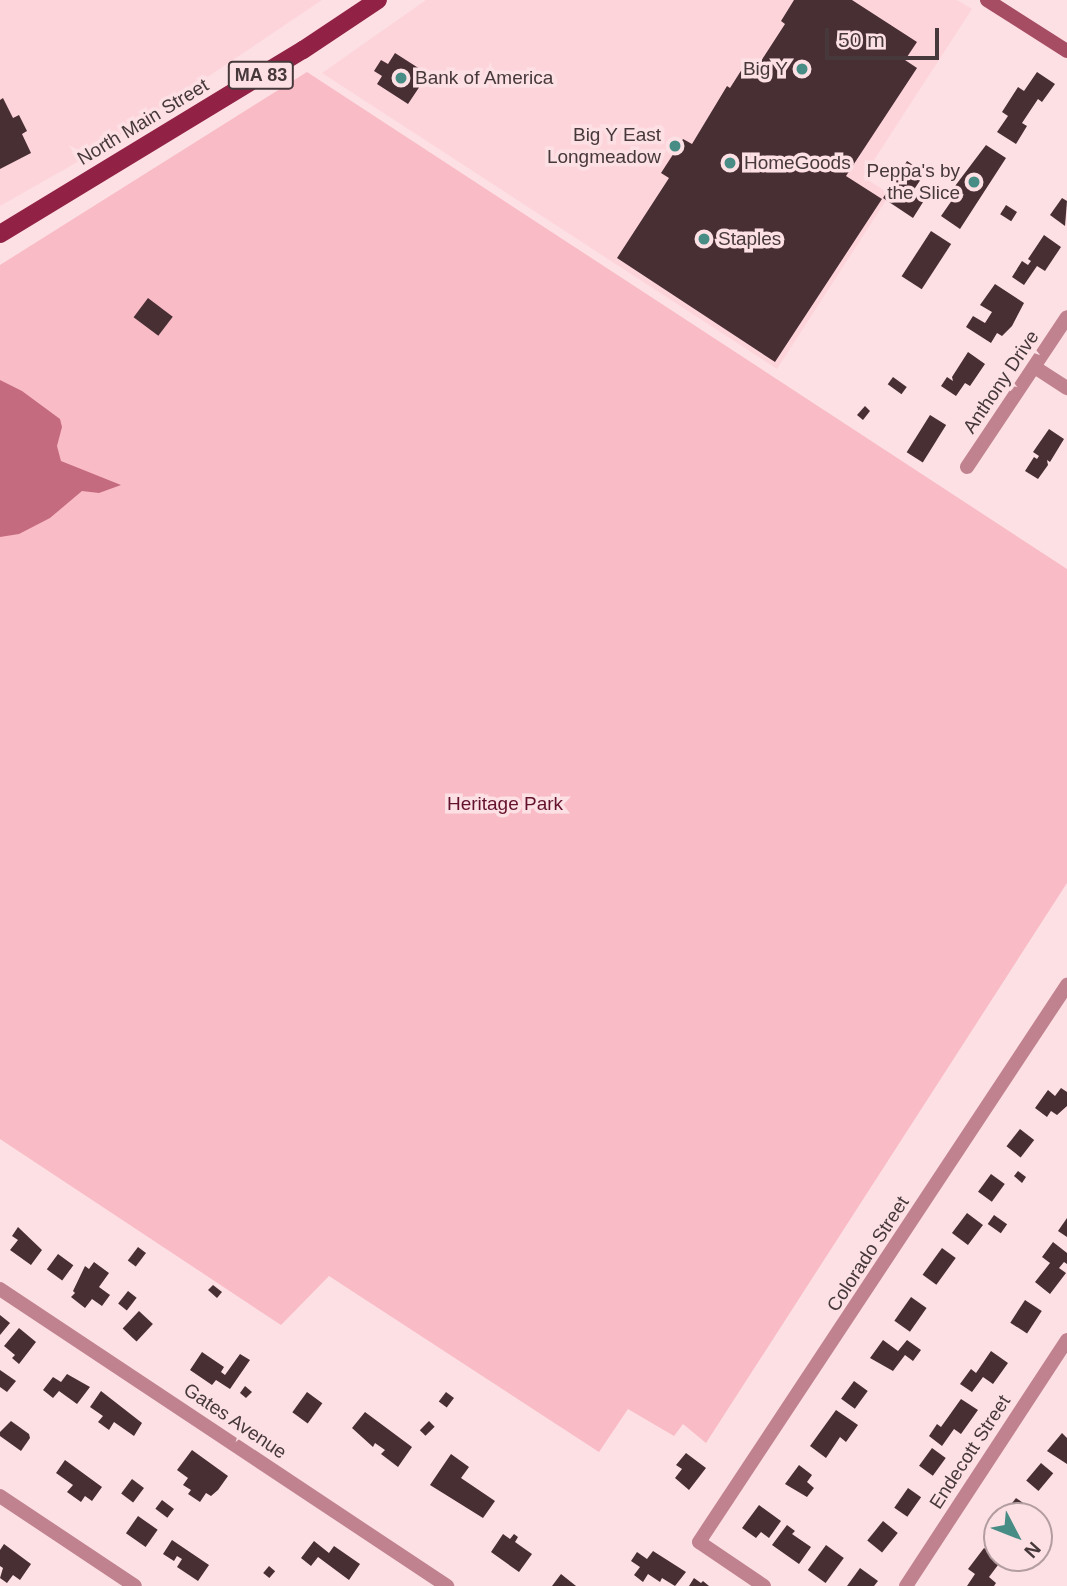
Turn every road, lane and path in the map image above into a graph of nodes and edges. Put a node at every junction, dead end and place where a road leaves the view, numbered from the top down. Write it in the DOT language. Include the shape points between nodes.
graph roads {
  1 [pos="378,0"];
  2 [pos="987,0"];
  3 [pos="1067,51"];
  4 [pos="0,234"];
  5 [pos="1067,317"];
  6 [pos="1036,368"];
  7 [pos="1067,388"];
  8 [pos="967,467"];
  9 [pos="1067,985"];
  10 [pos="0,1289"];
  11 [pos="1067,1340"];
  12 [pos="0,1496"];
  13 [pos="135,1586"];
  14 [pos="447,1586"];
  15 [pos="764,1586"];
  16 [pos="906,1586"];
  1 -- 4 [label="main road, North Main Street / MA 83"];
  2 -- 3 [label="main road"];
  5 -- 6 [label="street, Anthony Drive"];
  6 -- 7 [label="street"];
  6 -- 8 [label="street, Anthony Drive"];
  9 -- 15 [label="street, Colorado Street" via="699,1542"];
  10 -- 14 [label="street, Gates Avenue"];
  11 -- 16 [label="street, Endecott Street"];
  12 -- 13 [label="street"];
}
